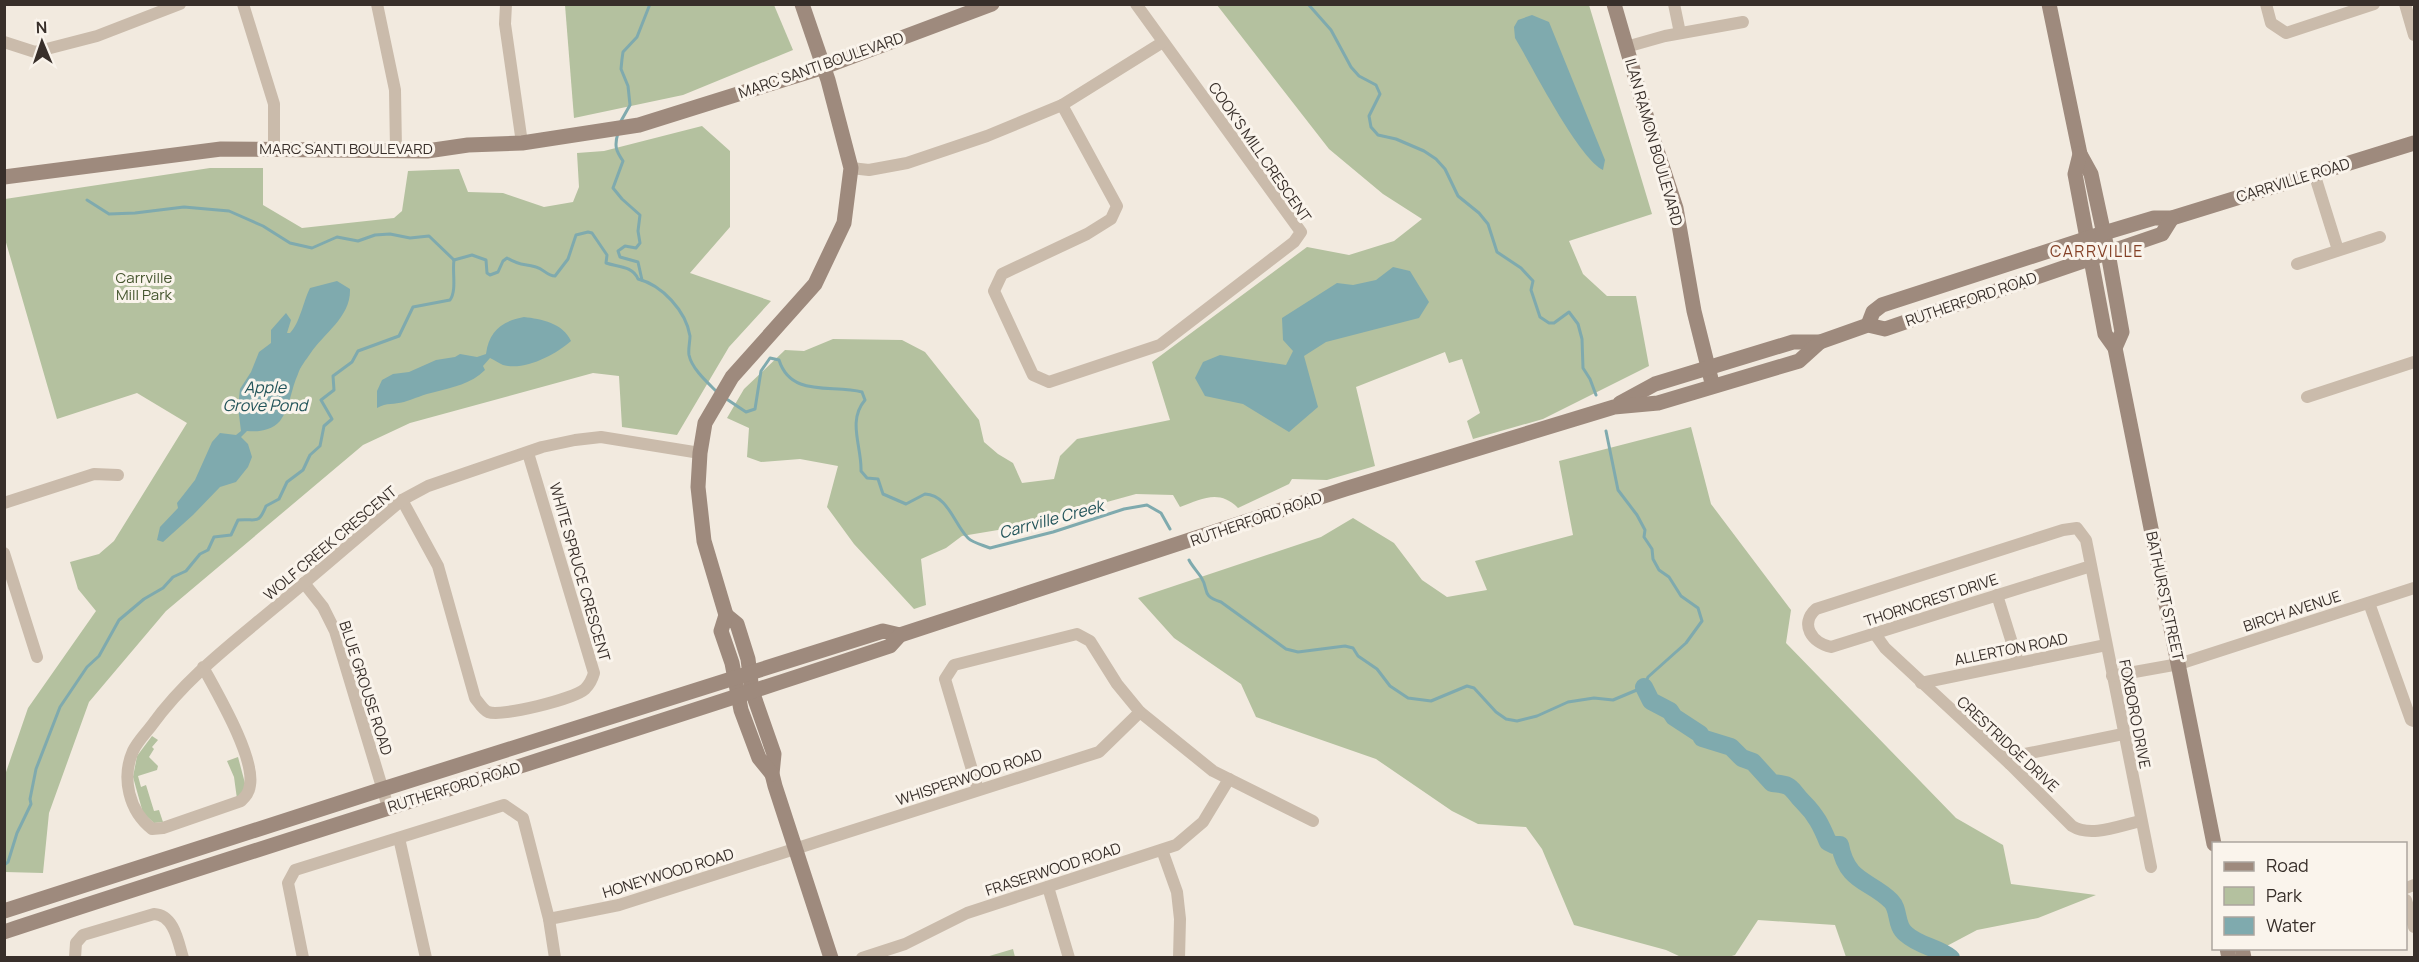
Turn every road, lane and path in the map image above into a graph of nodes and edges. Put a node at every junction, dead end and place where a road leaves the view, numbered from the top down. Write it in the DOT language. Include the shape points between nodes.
graph roads {
  1 [pos="180,4"];
  2 [pos="243,4"];
  3 [pos="377,4"];
  4 [pos="506,4"];
  5 [pos="802,4"];
  6 [pos="992,4"];
  7 [pos="1136,4"];
  8 [pos="1614,4"];
  9 [pos="1674,4"];
  10 [pos="2049,4"];
  11 [pos="2266,4"];
  12 [pos="2374,4"];
  13 [pos="2405,4"];
  14 [pos="1743,22"];
  15 [pos="1680,33"];
  16 [pos="2415,35"];
  17 [pos="4,42"];
  18 [pos="1163,42"];
  19 [pos="1626,47"];
  20 [pos="824,67"];
  21 [pos="1062,105"];
  22 [pos="522,142"];
  23 [pos="2415,143"];
  24 [pos="274,148"];
  25 [pos="396,150"];
  26 [pos="2080,154"];
  27 [pos="851,168"];
  28 [pos="2314,173"];
  29 [pos="4,177"];
  30 [pos="2172,218"];
  31 [pos="2104,233"];
  32 [pos="2380,237"];
  33 [pos="2087,238"];
  34 [pos="2338,250"];
  35 [pos="2108,254"];
  36 [pos="2091,259"];
  37 [pos="2297,264"];
  38 [pos="1868,325"];
  39 [pos="1820,342"];
  40 [pos="2115,348"];
  41 [pos="2415,362"];
  42 [pos="1707,369"];
  43 [pos="1713,386"];
  44 [pos="2307,397"];
  45 [pos="1614,407"];
  46 [pos="528,453"];
  47 [pos="700,453"];
  48 [pos="118,475"];
  49 [pos="402,500"];
  50 [pos="4,503"];
  51 [pos="4,553"];
  52 [pos="2091,566"];
  53 [pos="304,583"];
  54 [pos="2415,588"];
  55 [pos="1997,595"];
  56 [pos="2369,603"];
  57 [pos="1816,609"];
  58 [pos="1875,634"];
  59 [pos="900,635"];
  60 [pos="2106,645"];
  61 [pos="37,657"];
  62 [pos="2018,662"];
  63 [pos="2179,664"];
  64 [pos="203,667"];
  65 [pos="742,675"];
  66 [pos="2112,676"];
  67 [pos="1921,683"];
  68 [pos="746,694"];
  69 [pos="1140,712"];
  70 [pos="2415,721"];
  71 [pos="2123,734"];
  72 [pos="2010,764"];
  73 [pos="1230,780"];
  74 [pos="383,789"];
  75 [pos="978,790"];
  76 [pos="388,807"];
  77 [pos="1313,820"];
  78 [pos="2141,821"];
  79 [pos="399,838"];
  80 [pos="2214,842"];
  81 [pos="794,849"];
  82 [pos="1162,850"];
  83 [pos="2151,867"];
  84 [pos="1048,887"];
  85 [pos="2407,903"];
  86 [pos="4,911"];
  87 [pos="549,919"];
  88 [pos="2415,927"];
  89 [pos="4,932"];
  90 [pos="75,957"];
  91 [pos="183,957"];
  92 [pos="303,957"];
  93 [pos="426,957"];
  94 [pos="555,957"];
  95 [pos="831,957"];
  96 [pos="862,957"];
  97 [pos="1069,957"];
  98 [pos="1179,957"];
  1 -- 17 [label="street" via="97,36 35,52"];
  2 -- 24 [label="street" via="274,104"];
  3 -- 25 [label="street" via="395,90"];
  4 -- 22 [label="street"];
  5 -- 20 [label="main road"];
  6 -- 20 [label="main road, MARC SANTI BOULEVARD"];
  7 -- 18 [label="street, COOK'S MILL CRESCENT"];
  8 -- 19 [label="main road, ILAN RAMON BOULEVARD"];
  9 -- 15 [label="street"];
  10 -- 26 [label="main road, BATHURST STREET"];
  11 -- 12 [label="street" via="2271,23 2286,33"];
  13 -- 16 [label="street"];
  14 -- 15 [label="street"];
  15 -- 19 [label="street"];
  18 -- 21 [label="street"];
  18 -- 21 [label="street, COOK'S MILL CRESCENT" via="1301,232 1294,242 1160,345 1049,382 1033,375 994,291 1002,274 1087,234 1111,219 1117,206"];
  19 -- 42 [label="main road, ILAN RAMON BOULEVARD" via="1676,208"];
  20 -- 22 [label="main road, MARC SANTI BOULEVARD" via="639,125"];
  20 -- 27 [label="main road"];
  21 -- 27 [label="street" via="907,163 869,170"];
  22 -- 25 [label="main road, MARC SANTI BOULEVARD"];
  23 -- 28 [label="main road, CARRVILLE ROAD"];
  24 -- 25 [label="main road, MARC SANTI BOULEVARD"];
  24 -- 29 [label="main road, MARC SANTI BOULEVARD" via="200,151"];
  26 -- 31 [label="main road, BATHURST STREET" via="2091,174"];
  26 -- 33 [label="main road, BATHURST STREET" via="2075,174"];
  27 -- 47 [label="main road" via="844,223 815,284 732,377 705,423"];
  28 -- 30 [label="main road, CARRVILLE ROAD"];
  28 -- 34 [label="street"];
  30 -- 31 [label="main road, CARRVILLE ROAD" via="2154,218"];
  30 -- 35 [label="main road, CARRVILLE ROAD" via="2162,234"];
  31 -- 33 [label="main road, CARRVILLE ROAD"];
  31 -- 35 [label="main road, BATHURST STREET"];
  32 -- 34 [label="street"];
  33 -- 36 [label="main road, BATHURST STREET"];
  33 -- 38 [label="main road, RUTHERFORD ROAD" via="1882,305 1873,312"];
  34 -- 37 [label="street"];
  35 -- 36 [label="main road, RUTHERFORD ROAD"];
  35 -- 40 [label="main road, BATHURST STREET" via="2122,332"];
  36 -- 38 [label="main road, RUTHERFORD ROAD" via="1885,329"];
  36 -- 40 [label="main road, BATHURST STREET" via="2105,334"];
  38 -- 39 [label="main road, RUTHERFORD ROAD"];
  39 -- 42 [label="main road, RUTHERFORD ROAD" via="1793,342"];
  39 -- 43 [label="main road, RUTHERFORD ROAD" via="1799,361"];
  40 -- 63 [label="main road, BATHURST STREET"];
  41 -- 44 [label="street"];
  42 -- 43 [label="main road, ILAN RAMON BOULEVARD"];
  42 -- 45 [label="main road, RUTHERFORD ROAD" via="1655,384"];
  43 -- 45 [label="main road, RUTHERFORD ROAD" via="1658,403"];
  45 -- 59 [label="main road, RUTHERFORD ROAD" via="1345,489"];
  46 -- 47 [label="street, WOLF CREEK CRESCENT" via="601,437"];
  46 -- 49 [label="street, WOLF CREEK CRESCENT" via="428,486"];
  46 -- 49 [label="street, WHITE SPRUCE CRESCENT" via="594,673 583,691 518,711 485,711 475,698 438,566"];
  47 -- 65 [label="main road" via="698,487 704,541 726,615 737,624 748,659"];
  48 -- 50 [label="street" via="94,474"];
  49 -- 53 [label="street, WOLF CREEK CRESCENT"];
  51 -- 61 [label="street"];
  52 -- 55 [label="street, THORNCREST DRIVE"];
  52 -- 57 [label="street, FOXBORO DRIVE" via="2086,540 2077,528"];
  52 -- 60 [label="street, FOXBORO DRIVE"];
  53 -- 64 [label="street, WOLF CREEK CRESCENT"];
  53 -- 74 [label="street, BLUE GROUSE ROAD" via="323,607 334,631"];
  54 -- 56 [label="street, BIRCH AVENUE"];
  55 -- 58 [label="street, THORNCREST DRIVE"];
  55 -- 62 [label="street"];
  56 -- 63 [label="street, BIRCH AVENUE"];
  56 -- 70 [label="street" via="2411,720"];
  57 -- 58 [label="street, THORNCREST DRIVE" via="1808,624 1821,645 1832,647"];
  58 -- 67 [label="street, CRESTRIDGE DRIVE" via="1884,648"];
  59 -- 65 [label="main road, RUTHERFORD ROAD" via="883,631"];
  59 -- 68 [label="main road, RUTHERFORD ROAD" via="890,645"];
  60 -- 62 [label="street, ALLERTON ROAD"];
  60 -- 66 [label="street, FOXBORO DRIVE"];
  62 -- 67 [label="street, ALLERTON ROAD"];
  63 -- 66 [label="street, BIRCH AVENUE"];
  63 -- 80 [label="main road, BATHURST STREET"];
  64 -- 64 [label="street, WOLF CREEK CRESCENT" via="167,704 134,749 127,770 136,812 152,829 241,801 248,795 250,775 237,734"];
  65 -- 68 [label="main road"];
  65 -- 74 [label="main road, RUTHERFORD ROAD"];
  66 -- 71 [label="street, FOXBORO DRIVE"];
  67 -- 72 [label="street, CRESTRIDGE DRIVE"];
  68 -- 76 [label="main road, RUTHERFORD ROAD"];
  68 -- 81 [label="main road" via="774,754 772,774"];
  69 -- 73 [label="street" via="1213,771"];
  69 -- 75 [label="street, WHISPERWOOD ROAD" via="1099,752"];
  69 -- 75 [label="street" via="1090,641 1077,634 954,665 945,679"];
  71 -- 72 [label="street" via="2020,755"];
  71 -- 78 [label="street, FOXBORO DRIVE"];
  72 -- 78 [label="street, CRESTRIDGE DRIVE" via="2078,830"];
  73 -- 77 [label="street"];
  73 -- 82 [label="street, FRASERWOOD ROAD" via="1203,822 1176,845"];
  74 -- 76 [label="street, BLUE GROUSE ROAD"];
  74 -- 86 [label="main road, RUTHERFORD ROAD"];
  75 -- 81 [label="street, WHISPERWOOD ROAD"];
  76 -- 89 [label="main road, RUTHERFORD ROAD"];
  78 -- 83 [label="street, FOXBORO DRIVE"];
  79 -- 87 [label="street" via="504,805 523,818"];
  79 -- 92 [label="street" via="295,870 288,884"];
  79 -- 93 [label="street"];
  81 -- 87 [label="street, HONEYWOOD ROAD" via="619,905"];
  81 -- 95 [label="main road"];
  82 -- 84 [label="street, FRASERWOOD ROAD"];
  82 -- 98 [label="street" via="1176,892"];
  84 -- 96 [label="street, FRASERWOOD ROAD" via="967,913 905,944"];
  84 -- 97 [label="street"];
  85 -- 88 [label="street"];
  87 -- 94 [label="street"];
  90 -- 91 [label="street" via="76,943 83,935 154,914 169,921"];
}
